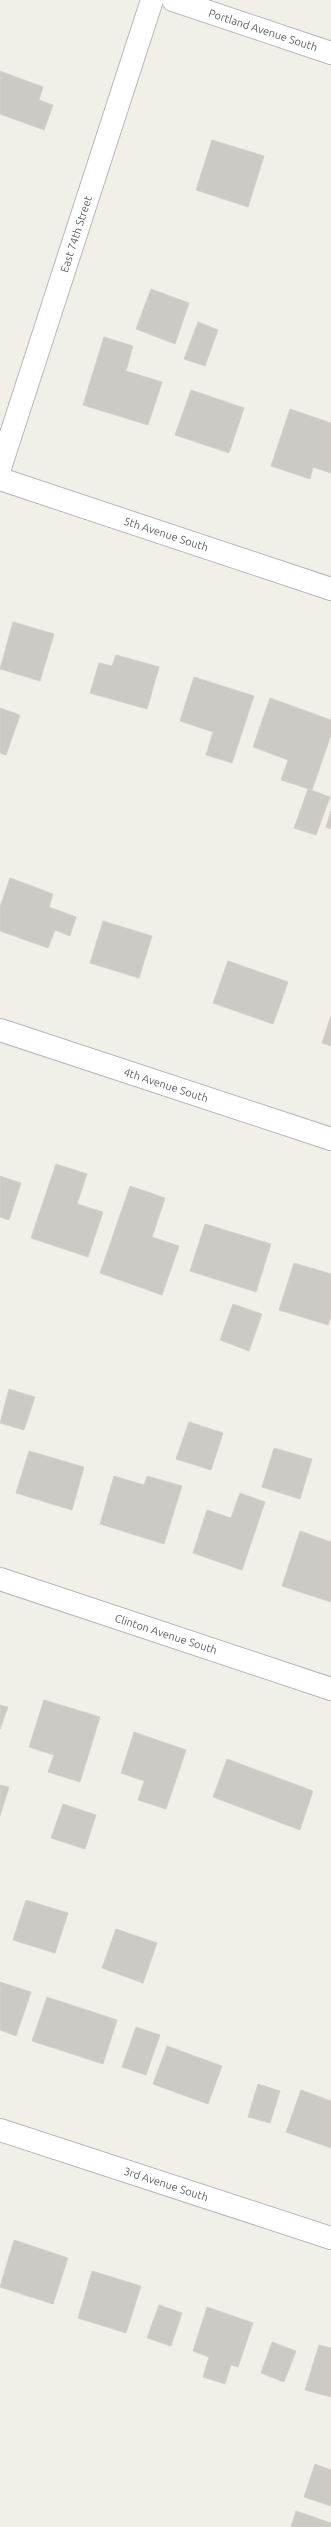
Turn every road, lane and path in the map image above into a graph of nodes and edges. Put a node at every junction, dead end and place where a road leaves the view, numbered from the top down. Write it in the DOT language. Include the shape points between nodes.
graph roads {
  1 [pos="152,0"];
  2 [pos="173,0"];
  3 [pos="331,53"];
  4 [pos="0,468"];
  5 [pos="0,479"];
  6 [pos="331,589"];
  7 [pos="0,1030"];
  8 [pos="331,1139"];
  9 [pos="0,1579"];
  10 [pos="331,1689"];
  11 [pos="0,2130"];
  12 [pos="331,2238"];
  1 -- 4 [label="street, East 74th Street"];
  2 -- 3 [label="street, Portland Avenue South"];
  5 -- 6 [label="street, 5th Avenue South"];
  7 -- 8 [label="street, 4th Avenue South"];
  9 -- 10 [label="street, Clinton Avenue South"];
  11 -- 12 [label="street, 3rd Avenue South"];
}
